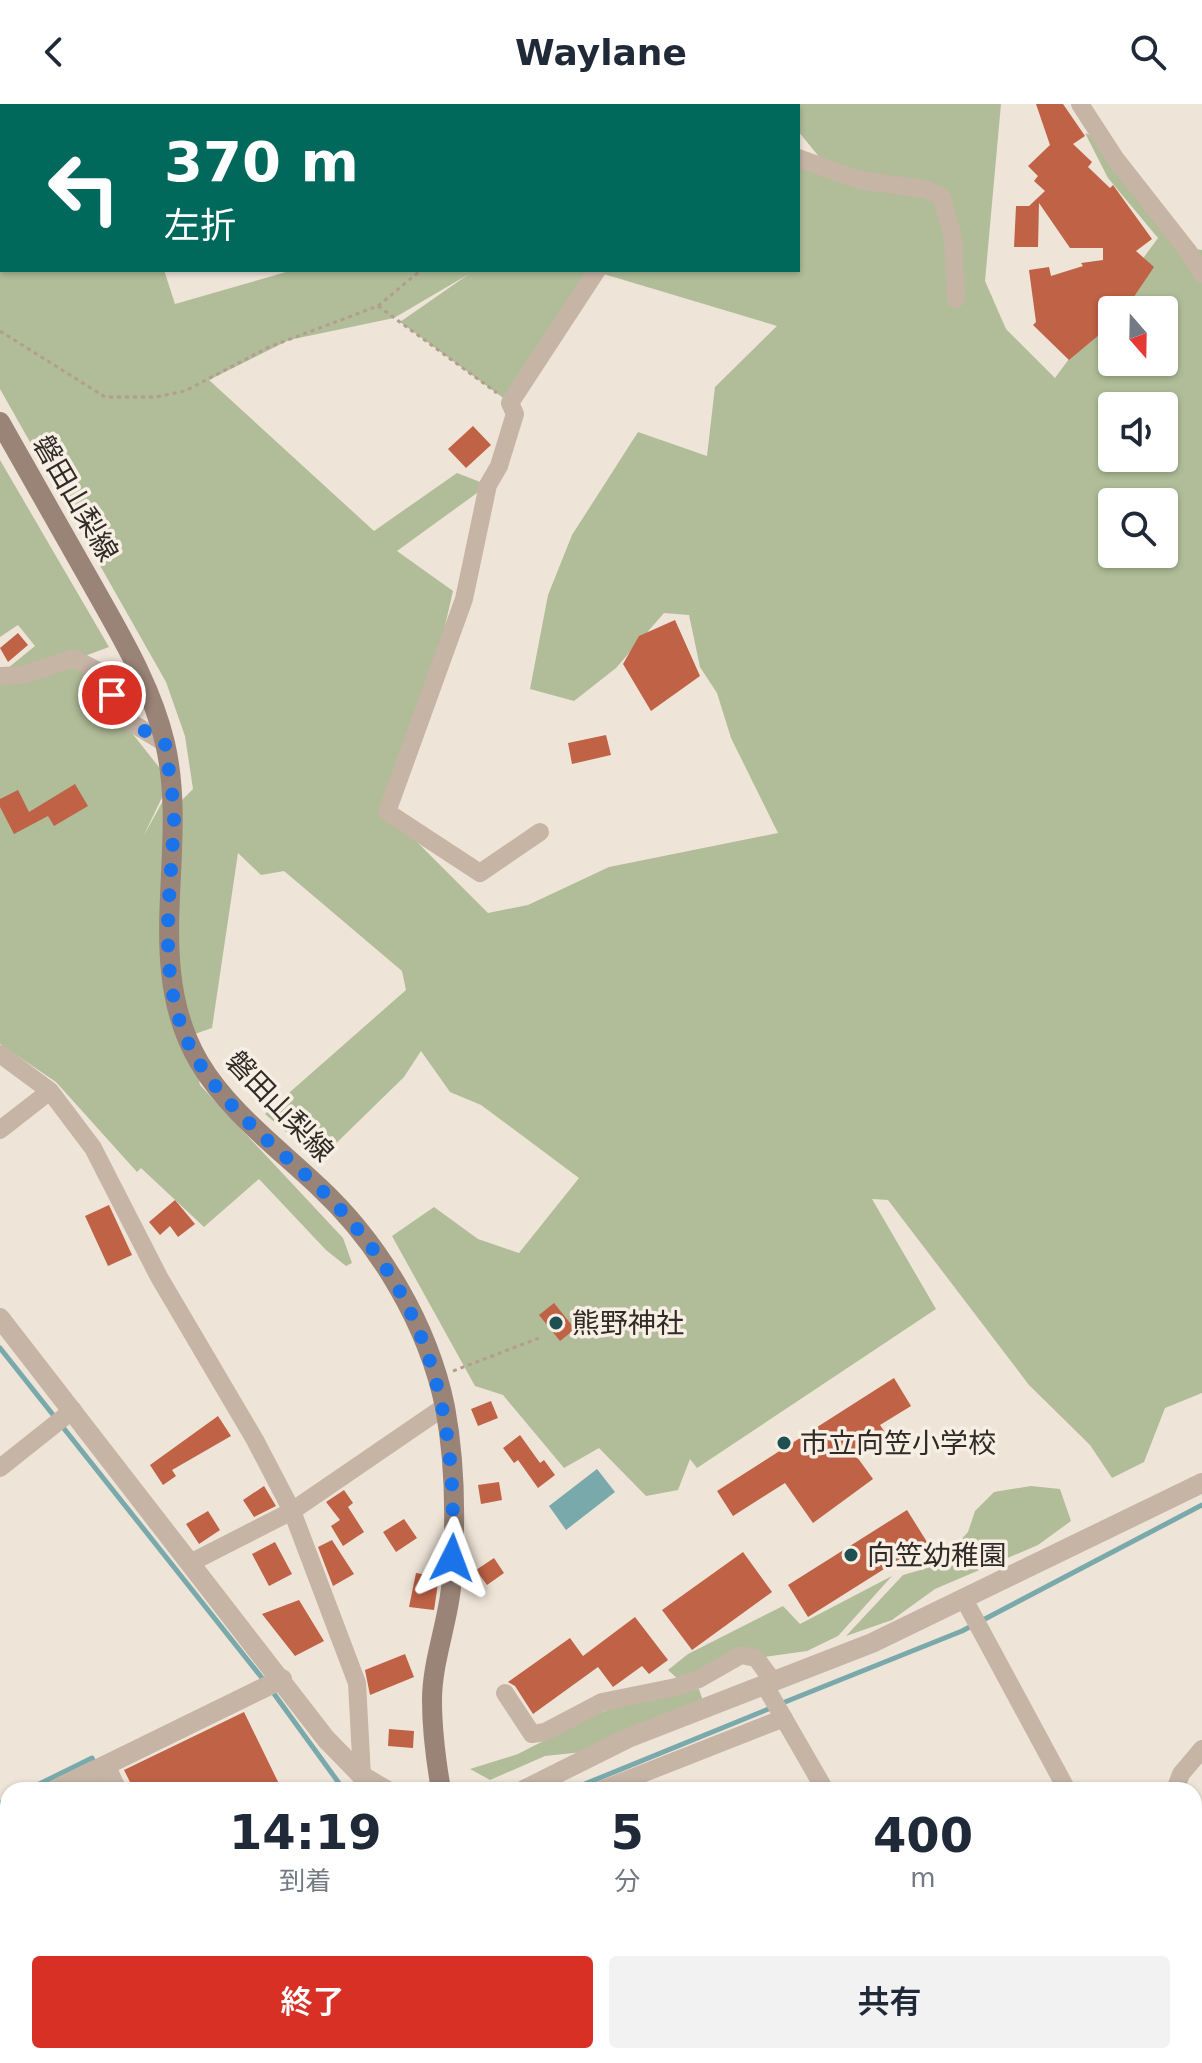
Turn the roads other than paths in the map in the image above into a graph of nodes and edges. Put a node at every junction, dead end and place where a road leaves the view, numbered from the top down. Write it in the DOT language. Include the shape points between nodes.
graph roads {
  1 [pos="1080,104"];
  2 [pos="800,159"];
  3 [pos="1195,250"];
  4 [pos="596,272"];
  5 [pos="1202,274"];
  6 [pos="956,299"];
  7 [pos="0,422"];
  8 [pos="0,676"];
  9 [pos="165,743"];
  10 [pos="540,832"];
  11 [pos="0,1054"];
  12 [pos="50,1091"];
  13 [pos="0,1130"];
  14 [pos="0,1318"];
  15 [pos="444,1407"];
  16 [pos="73,1410"];
  17 [pos="0,1468"];
  18 [pos="1202,1483"];
  19 [pos="292,1511"];
  20 [pos="192,1562"];
  21 [pos="965,1601"];
  22 [pos="282,1679"];
  23 [pos="769,1683"];
  24 [pos="505,1693"];
  25 [pos="784,1718"];
  26 [pos="1202,1749"];
  27 [pos="98,1776"];
  28 [pos="362,1776"];
  29 [pos="372,1782"];
  30 [pos="440,1782"];
  31 [pos="540,1782"];
  32 [pos="638,1782"];
  33 [pos="820,1782"];
  34 [pos="1063,1782"];
  35 [pos="1178,1782"];
  1 -- 3 [label="street" via="1115,158"];
  2 -- 6 [label="street" via="859,180 941,196 953,237"];
  3 -- 5 [label="street"];
  4 -- 10 [label="street" via="510,403 515,414 488,485 464,599 387,812 480,873"];
  7 -- 9 [label="main road, 磐田山梨線" via="135,661"];
  8 -- 9 [label="street" via="23,675 73,658 98,671 125,719"];
  9 -- 15 [label="main road, 磐田山梨線" via="174,817 170,986 184,1032 232,1105 371,1245 420,1332"];
  11 -- 12 [label="street"];
  12 -- 13 [label="street"];
  12 -- 19 [label="street" via="93,1148 159,1277"];
  14 -- 16 [label="street"];
  15 -- 19 [label="street"];
  15 -- 30 [label="main road, 磐田山梨線" via="455,1494 451,1589 432,1698"];
  16 -- 17 [label="street"];
  16 -- 20 [label="street"];
  18 -- 21 [label="street"];
  19 -- 20 [label="street"];
  19 -- 28 [label="street" via="357,1683"];
  20 -- 22 [label="street"];
  21 -- 23 [label="street"];
  21 -- 34 [label="street"];
  22 -- 27 [label="street"];
  22 -- 28 [label="street" via="326,1739"];
  23 -- 24 [label="street" via="756,1658 741,1655 699,1679 602,1702 532,1734"];
  23 -- 25 [label="street"];
  23 -- 31 [label="street" via="628,1738"];
  25 -- 32 [label="street"];
  25 -- 33 [label="street"];
  26 -- 35 [label="street"];
  28 -- 29 [label="street"];
}
